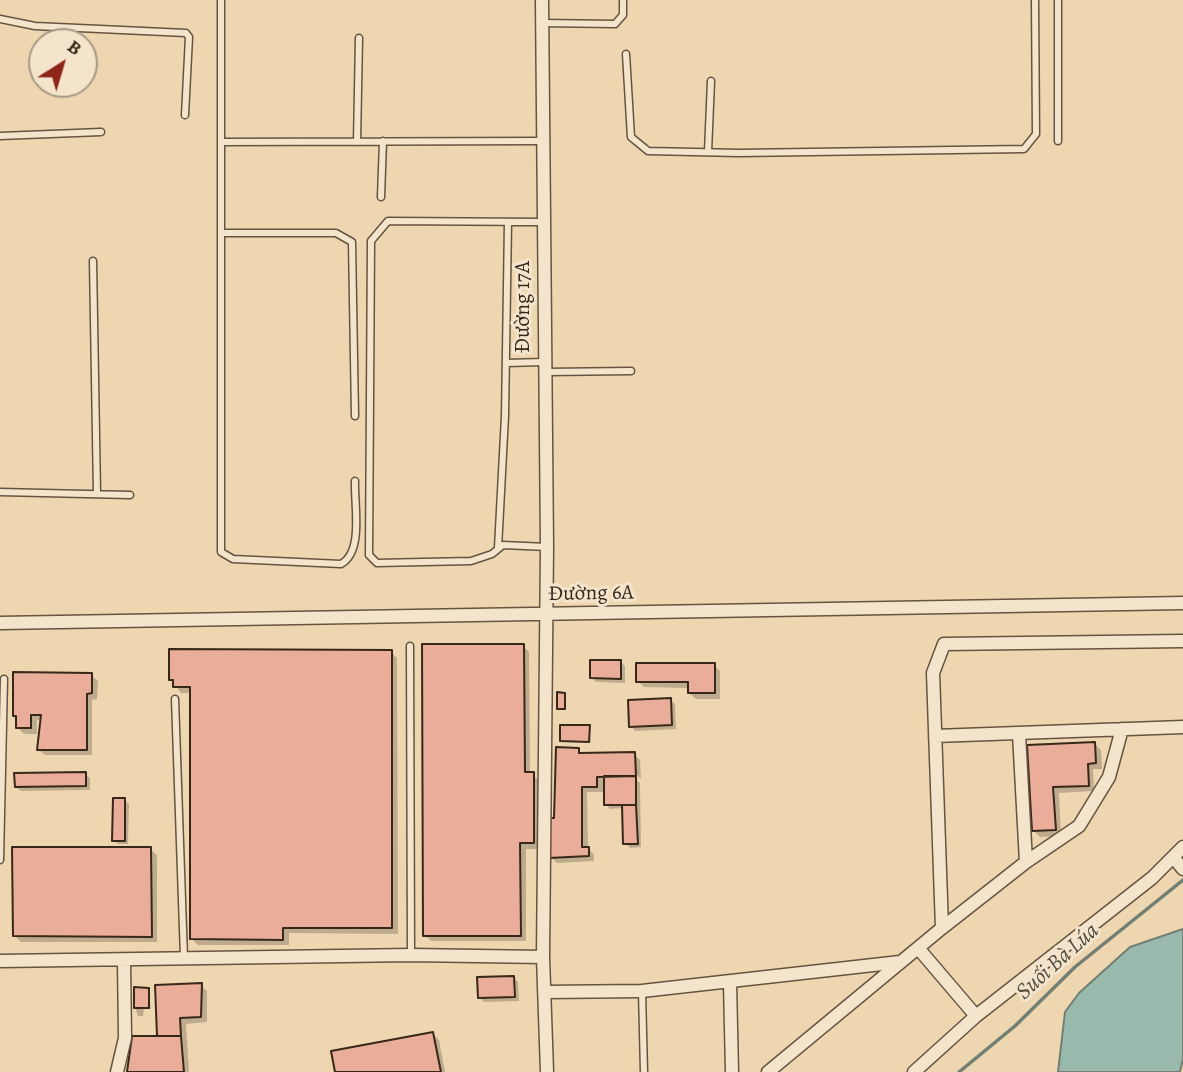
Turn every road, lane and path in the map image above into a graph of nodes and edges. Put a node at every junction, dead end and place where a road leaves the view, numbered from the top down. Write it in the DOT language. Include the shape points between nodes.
graph roads {
  1 [pos="220,0"];
  2 [pos="542,0"];
  3 [pos="623,0"];
  4 [pos="1035,0"];
  5 [pos="1058,0"];
  6 [pos="0,19"];
  7 [pos="541,23"];
  8 [pos="359,38"];
  9 [pos="626,54"];
  10 [pos="711,81"];
  11 [pos="185,115"];
  12 [pos="101,132"];
  13 [pos="0,136"];
  14 [pos="542,141"];
  15 [pos="1058,141"];
  16 [pos="221,142"];
  17 [pos="357,142"];
  18 [pos="383,142"];
  19 [pos="708,152"];
  20 [pos="381,197"];
  21 [pos="508,222"];
  22 [pos="544,222"];
  23 [pos="221,233"];
  24 [pos="93,261"];
  25 [pos="506,363"];
  26 [pos="544,367"];
  27 [pos="631,371"];
  28 [pos="355,416"];
  29 [pos="355,481"];
  30 [pos="0,492"];
  31 [pos="97,494"];
  32 [pos="130,495"];
  33 [pos="547,547"];
  34 [pos="498,548"];
  35 [pos="1183,603"];
  36 [pos="545,614"];
  37 [pos="0,623"];
  38 [pos="1183,641"];
  39 [pos="410,646"];
  40 [pos="4,679"];
  41 [pos="175,699"];
  42 [pos="1183,727"];
  43 [pos="1122,729"];
  44 [pos="1019,734"];
  45 [pos="935,736"];
  46 [pos="1,798"];
  47 [pos="1178,852"];
  48 [pos="0,860"];
  49 [pos="1026,862"];
  50 [pos="1183,869"];
  51 [pos="942,929"];
  52 [pos="918,948"];
  53 [pos="411,955"];
  54 [pos="543,957"];
  55 [pos="124,960"];
  56 [pos="184,960"];
  57 [pos="0,961"];
  58 [pos="900,962"];
  59 [pos="730,983"];
  60 [pos="642,991"];
  61 [pos="545,992"];
  62 [pos="976,1016"];
  63 [pos="117,1072"];
  64 [pos="547,1072"];
  65 [pos="644,1072"];
  66 [pos="732,1072"];
  67 [pos="768,1072"];
  68 [pos="914,1072"];
  1 -- 16 [label="lane"];
  2 -- 7 [label="street, Đường 17A"];
  3 -- 7 [label="lane" via="622,15 615,24"];
  4 -- 19 [label="lane" via="1036,134 1024,149"];
  5 -- 15 [label="lane"];
  6 -- 11 [label="lane" via="35,26 186,33"];
  7 -- 14 [label="street, Đường 17A"];
  8 -- 17 [label="lane"];
  9 -- 19 [label="lane" via="631,136 648,151"];
  10 -- 19 [label="lane"];
  12 -- 13 [label="lane"];
  14 -- 18 [label="lane"];
  14 -- 22 [label="street, Đường 17A"];
  16 -- 17 [label="lane"];
  16 -- 23 [label="lane"];
  17 -- 18 [label="lane"];
  18 -- 20 [label="lane"];
  21 -- 22 [label="lane"];
  21 -- 25 [label="lane"];
  21 -- 34 [label="lane" via="388,221 371,241 369,555 377,563 471,561"];
  22 -- 26 [label="street, Đường 17A"];
  23 -- 28 [label="lane" via="336,233 352,242"];
  23 -- 29 [label="lane" via="221,552 233,559 341,564 352,555 355,540"];
  24 -- 31 [label="lane"];
  25 -- 26 [label="lane"];
  25 -- 34 [label="lane"];
  26 -- 27 [label="lane"];
  26 -- 33 [label="street, Đường 17A"];
  30 -- 31 [label="lane"];
  31 -- 32 [label="lane"];
  33 -- 34 [label="lane"];
  33 -- 36 [label="street, Đường 17A"];
  35 -- 36 [label="street, Đường 6A"];
  36 -- 37 [label="street, Đường 6A"];
  36 -- 54 [label="street, Đường 17A"];
  38 -- 45 [label="street" via="944,644 933,673"];
  39 -- 53 [label="lane"];
  40 -- 46 [label="lane"];
  41 -- 56 [label="lane"];
  42 -- 43 [label="street"];
  43 -- 44 [label="street"];
  43 -- 49 [label="street" via="1109,777 1079,826"];
  44 -- 45 [label="street"];
  44 -- 49 [label="street"];
  45 -- 51 [label="street"];
  46 -- 48 [label="lane"];
  47 -- 50 [label="street"];
  47 -- 62 [label="street" via="1152,878"];
  49 -- 51 [label="street"];
  51 -- 52 [label="street"];
  52 -- 58 [label="street"];
  52 -- 62 [label="street"];
  53 -- 54 [label="street"];
  53 -- 56 [label="street"];
  54 -- 61 [label="street, Đường 17A"];
  55 -- 56 [label="street"];
  55 -- 57 [label="street"];
  55 -- 63 [label="street" via="125,1038"];
  58 -- 59 [label="street"];
  58 -- 67 [label="street"];
  59 -- 60 [label="street"];
  59 -- 66 [label="street"];
  60 -- 61 [label="street"];
  60 -- 65 [label="lane"];
  61 -- 64 [label="street, Đường 17A"];
  62 -- 68 [label="street"];
}
